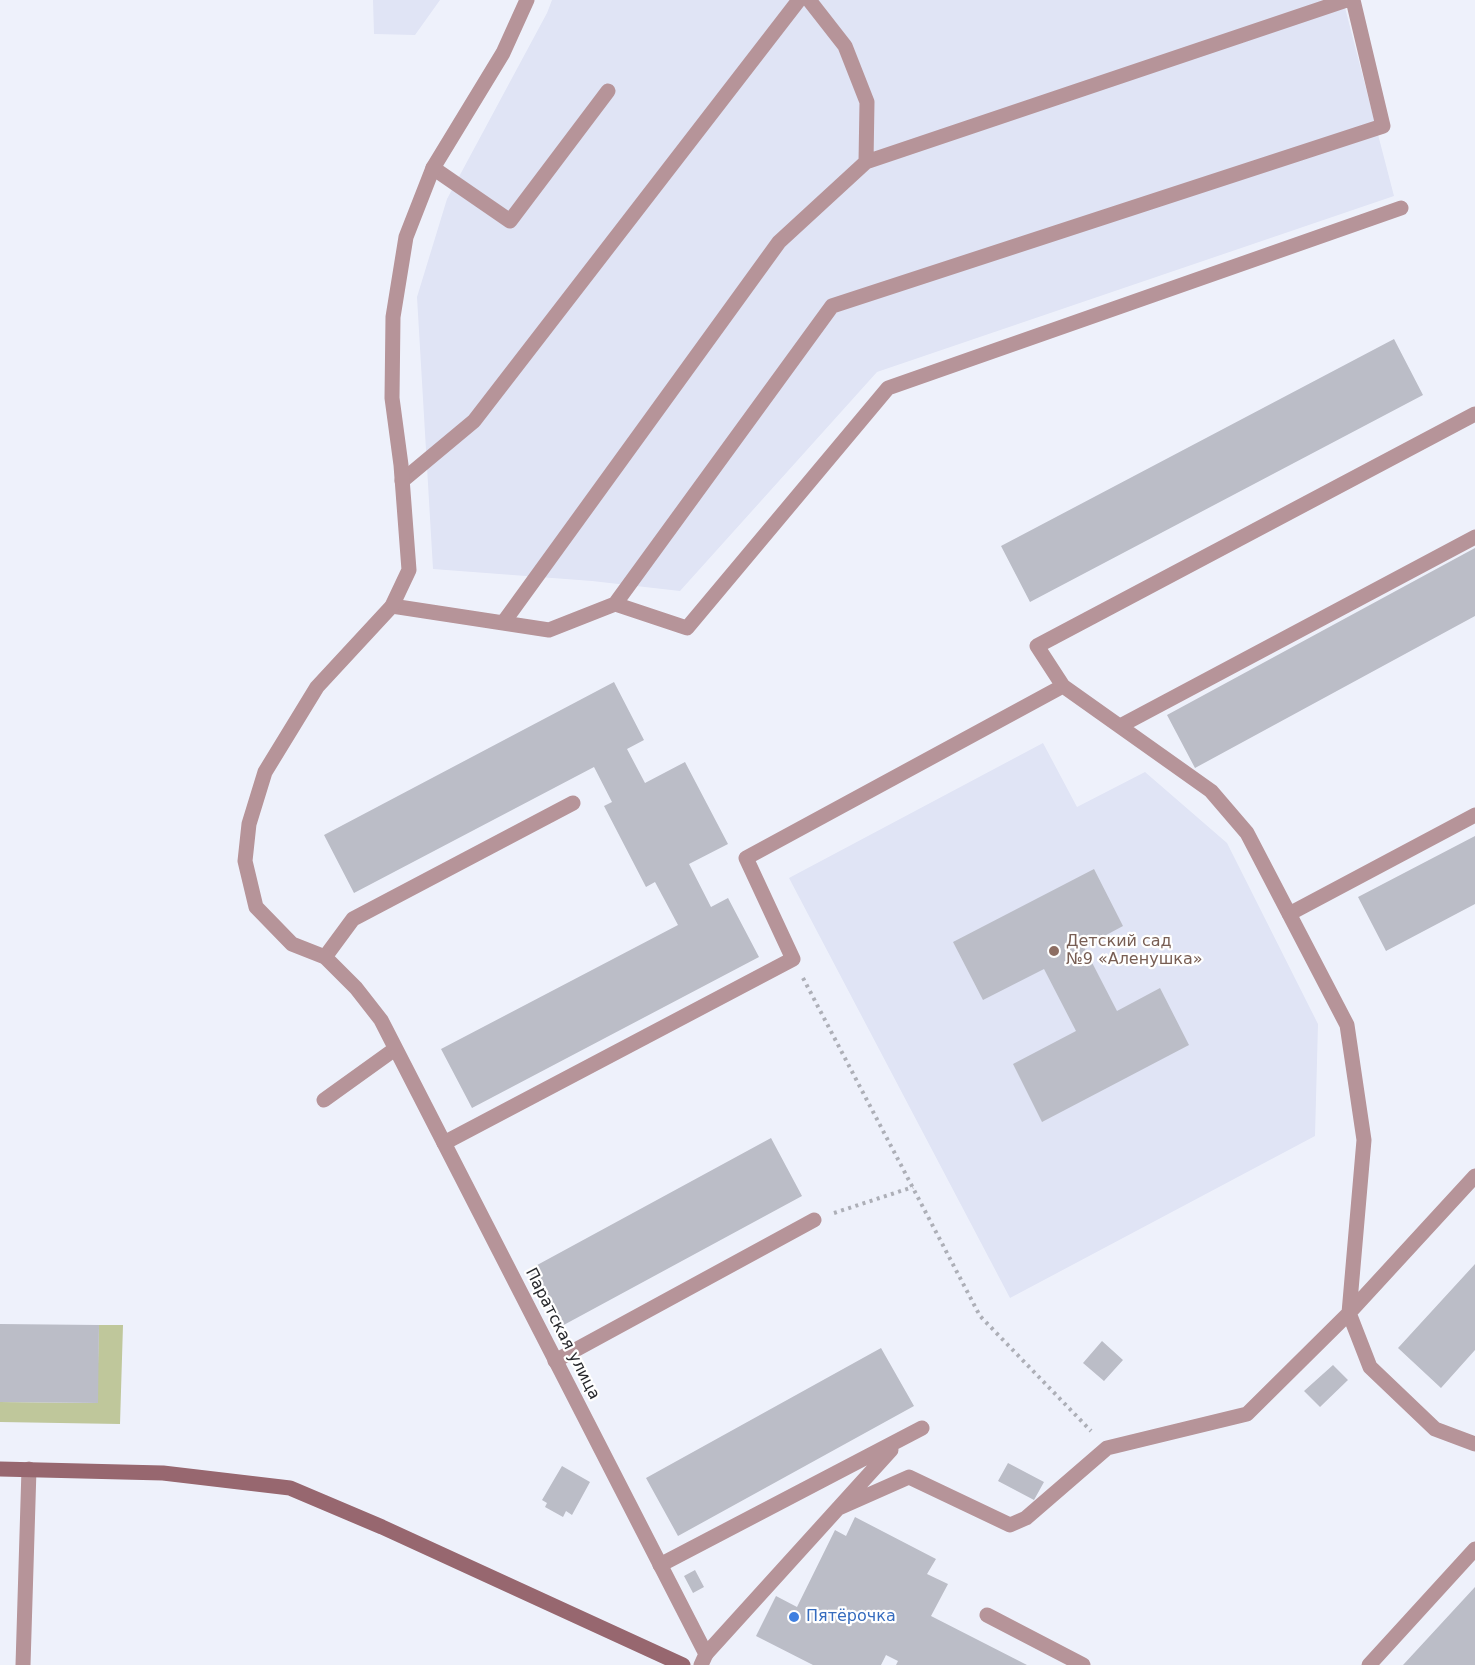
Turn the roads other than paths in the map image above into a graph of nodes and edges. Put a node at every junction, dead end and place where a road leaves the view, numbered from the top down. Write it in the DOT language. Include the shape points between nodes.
graph roads {
  1 [pos="526,0"];
  2 [pos="799,0"];
  3 [pos="809,0"];
  4 [pos="1347,0"];
  5 [pos="1353,0"];
  6 [pos="609,92"];
  7 [pos="866,162"];
  8 [pos="433,168"];
  9 [pos="1401,208"];
  10 [pos="1475,414"];
  11 [pos="402,481"];
  12 [pos="1475,537"];
  13 [pos="615,604"];
  14 [pos="392,606"];
  15 [pos="503,623"];
  16 [pos="1063,686"];
  17 [pos="1120,726"];
  18 [pos="573,803"];
  19 [pos="1475,815"];
  20 [pos="1289,914"];
  21 [pos="324,957"];
  22 [pos="395,1049"];
  23 [pos="324,1100"];
  24 [pos="444,1143"];
  25 [pos="1475,1176"];
  26 [pos="814,1220"];
  27 [pos="1349,1313"];
  28 [pos="555,1361"];
  29 [pos="922,1428"];
  30 [pos="897,1442"];
  31 [pos="1475,1444"];
  32 [pos="0,1469"];
  33 [pos="29,1469"];
  34 [pos="840,1508"];
  35 [pos="1475,1549"];
  36 [pos="660,1565"];
  37 [pos="987,1615"];
  38 [pos="703,1660"];
  39 [pos="23,1665"];
  40 [pos="683,1665"];
  41 [pos="1083,1665"];
  42 [pos="1369,1665"];
  1 -- 8 [label="street" via="503,53"];
  2 -- 11 [label="street" via="474,421"];
  3 -- 7 [label="street" via="845,46 867,102"];
  4 -- 7 [label="street"];
  5 -- 13 [label="street" via="1383,126 832,306"];
  6 -- 8 [label="street" via="510,221"];
  7 -- 15 [label="street" via="779,242"];
  8 -- 11 [label="street" via="406,237 393,317 392,398"];
  9 -- 13 [label="street" via="888,388 687,628"];
  10 -- 16 [label="street" via="1037,646"];
  11 -- 14 [label="street" via="409,570"];
  12 -- 17 [label="street"];
  13 -- 15 [label="street" via="549,630"];
  14 -- 15 [label="street"];
  14 -- 21 [label="street" via="316,687 265,772 249,824 245,861 256,907 292,944"];
  16 -- 17 [label="street"];
  16 -- 24 [label="street" via="746,858 793,959"];
  17 -- 20 [label="street" via="1211,791 1247,833"];
  18 -- 21 [label="street" via="353,919"];
  19 -- 20 [label="street"];
  20 -- 27 [label="street" via="1347,1025 1351,1048 1364,1140"];
  21 -- 22 [label="street, Паратская улица" via="381,1020"];
  22 -- 23 [label="street"];
  22 -- 24 [label="street, Паратская улица"];
  24 -- 28 [label="street, Паратская улица"];
  25 -- 27 [label="street"];
  26 -- 28 [label="street"];
  27 -- 31 [label="street" via="1370,1367 1435,1429"];
  27 -- 34 [label="street" via="1247,1414 1107,1448 1026,1518 1010,1525 909,1477"];
  28 -- 36 [label="street, Паратская улица"];
  29 -- 30 [label="street"];
  30 -- 34 [label="street"];
  30 -- 36 [label="street"];
  32 -- 33 [label="main road"];
  33 -- 39 [label="street"];
  33 -- 40 [label="main road" via="163,1473 290,1488"];
  34 -- 38 [label="street"];
  35 -- 42 [label="street"];
  36 -- 38 [label="street, Паратская улица"];
  37 -- 41 [label="street"];
}
